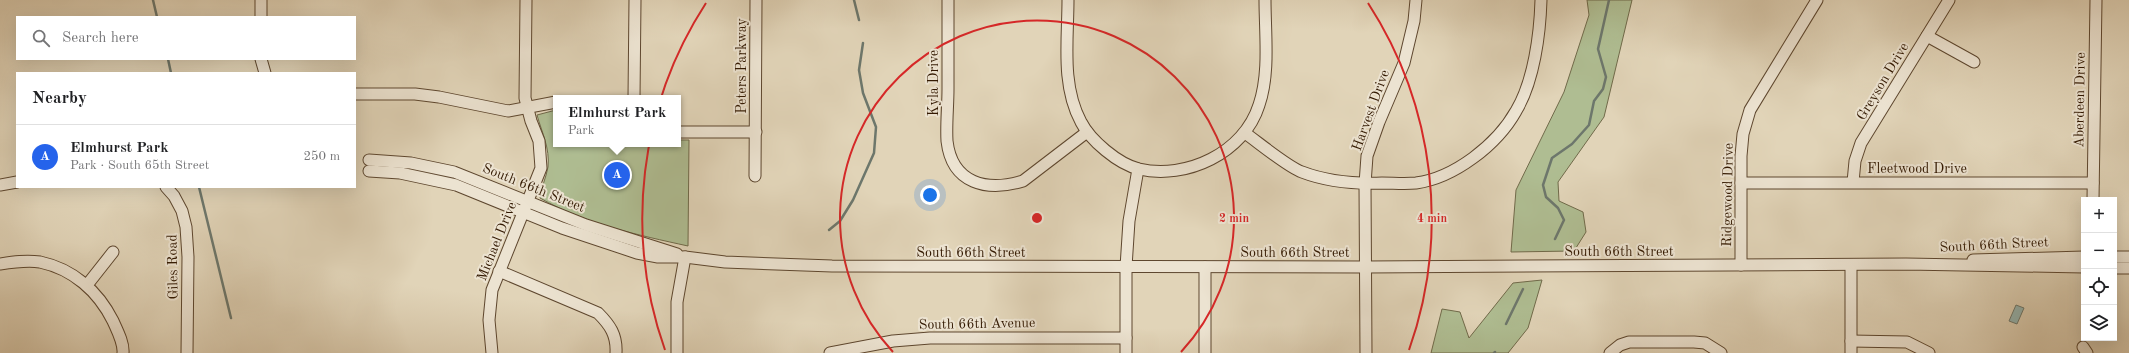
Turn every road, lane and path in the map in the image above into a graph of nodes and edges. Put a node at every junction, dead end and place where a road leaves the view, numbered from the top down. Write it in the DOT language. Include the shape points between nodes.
graph roads {
  1 [pos="261,0"];
  2 [pos="526,0"];
  3 [pos="635,0"];
  4 [pos="756,0"];
  5 [pos="948,0"];
  6 [pos="1068,0"];
  7 [pos="1265,0"];
  8 [pos="1416,0"];
  9 [pos="1541,0"];
  10 [pos="1817,0"];
  11 [pos="1949,0"];
  12 [pos="2096,0"];
  13 [pos="261,16"];
  14 [pos="1926,36"];
  15 [pos="261,60"];
  16 [pos="1974,62"];
  17 [pos="265,72"];
  18 [pos="356,94"];
  19 [pos="634,95"];
  20 [pos="553,103"];
  21 [pos="527,108"];
  22 [pos="681,132"];
  23 [pos="756,132"];
  24 [pos="1086,132"];
  25 [pos="1245,133"];
  26 [pos="369,165"];
  27 [pos="1138,168"];
  28 [pos="755,176"];
  29 [pos="16,182"];
  30 [pos="1853,182"];
  31 [pos="1742,183"];
  32 [pos="2093,183"];
  33 [pos="1365,184"];
  34 [pos="0,185"];
  35 [pos="167,188"];
  36 [pos="2093,197"];
  37 [pos="526,207"];
  38 [pos="113,252"];
  39 [pos="685,257"];
  40 [pos="2081,257"];
  41 [pos="2117,257"];
  42 [pos="2129,257"];
  43 [pos="0,264"];
  44 [pos="1906,264"];
  45 [pos="1851,265"];
  46 [pos="1742,266"];
  47 [pos="1126,267"];
  48 [pos="1205,267"];
  49 [pos="1366,267"];
  50 [pos="2081,267"];
  51 [pos="2117,268"];
  52 [pos="2129,268"];
  53 [pos="499,271"];
  54 [pos="88,286"];
  55 [pos="1126,338"];
  56 [pos="1851,341"];
  57 [pos="124,353"];
  58 [pos="187,353"];
  59 [pos="492,353"];
  60 [pos="616,353"];
  61 [pos="677,353"];
  62 [pos="830,353"];
  63 [pos="1126,353"];
  64 [pos="1205,353"];
  65 [pos="1366,353"];
  66 [pos="1610,353"];
  67 [pos="1721,353"];
  68 [pos="1851,353"];
  69 [pos="1929,353"];
  1 -- 13 [label="street"];
  2 -- 21 [label="street, Michael Drive" via="524,83"];
  3 -- 19 [label="street"];
  4 -- 23 [label="street, Peters Parkway"];
  5 -- 24 [label="street, Kyla Drive" via="948,141 955,164 964,175 976,184 987,186 1011,185 1023,181"];
  6 -- 24 [label="street" via="1069,92"];
  7 -- 25 [label="street" via="1265,82 1259,107"];
  8 -- 33 [label="street, Harvest Drive" via="1404,64 1367,156"];
  9 -- 33 [label="street" via="1541,17 1531,74 1516,112 1487,147 1455,170 1417,182"];
  10 -- 31 [label="street, Ridgewood Drive" via="1750,110 1743,134"];
  11 -- 14 [label="street, Greyson Drive"];
  12 -- 32 [label="street, Aberdeen Drive"];
  14 -- 16 [label="street"];
  14 -- 30 [label="street, Greyson Drive" via="1862,144 1855,161"];
  15 -- 17 [label="street"];
  18 -- 21 [label="street" via="415,94 503,110"];
  20 -- 21 [label="street"];
  21 -- 37 [label="street, Michael Drive" via="540,141 542,161"];
  22 -- 23 [label="street"];
  23 -- 28 [label="street, Peters Parkway"];
  24 -- 27 [label="street" via="1110,154"];
  25 -- 27 [label="street" via="1213,158 1191,168"];
  25 -- 33 [label="street" via="1300,172 1332,181"];
  26 -- 37 [label="street, South 66th Street" via="411,163 454,172"];
  27 -- 47 [label="street" via="1129,222"];
  29 -- 34 [label="street"];
  30 -- 31 [label="street, Fleetwood Drive"];
  30 -- 32 [label="street, Fleetwood Drive"];
  31 -- 46 [label="street, Ridgewood Drive"];
  32 -- 36 [label="street, Aberdeen Drive"];
  33 -- 49 [label="street, Harvest Drive"];
  35 -- 58 [label="street, Giles Road" via="182,211 186,227"];
  37 -- 39 [label="street, South 66th Street"];
  37 -- 53 [label="street, Michael Drive"];
  38 -- 54 [label="street"];
  39 -- 47 [label="street, South 66th Street" via="725,262 806,266"];
  39 -- 61 [label="street" via="677,302"];
  40 -- 44 [label="street, South 66th Street" via="2005,258"];
  41 -- 42 [label="street"];
  43 -- 54 [label="street" via="40,262 66,272"];
  44 -- 45 [label="street, South 66th Street"];
  44 -- 50 [label="street, South 66th Street"];
  45 -- 46 [label="street, South 66th Street"];
  45 -- 56 [label="street"];
  46 -- 49 [label="street, South 66th Street"];
  47 -- 48 [label="street, South 66th Street"];
  47 -- 55 [label="street"];
  48 -- 49 [label="street, South 66th Street"];
  48 -- 64 [label="street"];
  49 -- 65 [label="street, Harvest Drive"];
  51 -- 52 [label="street"];
  53 -- 59 [label="street, Michael Drive" via="490,302"];
  53 -- 60 [label="street" via="598,313 609,323 614,334"];
  54 -- 57 [label="street" via="106,308"];
  55 -- 62 [label="street, South 66th Avenue" via="930,338 893,341"];
  55 -- 63 [label="street"];
  56 -- 68 [label="street"];
  56 -- 69 [label="street" via="1907,342"];
  66 -- 67 [label="street" via="1620,345 1630,342 1705,343"];
}
